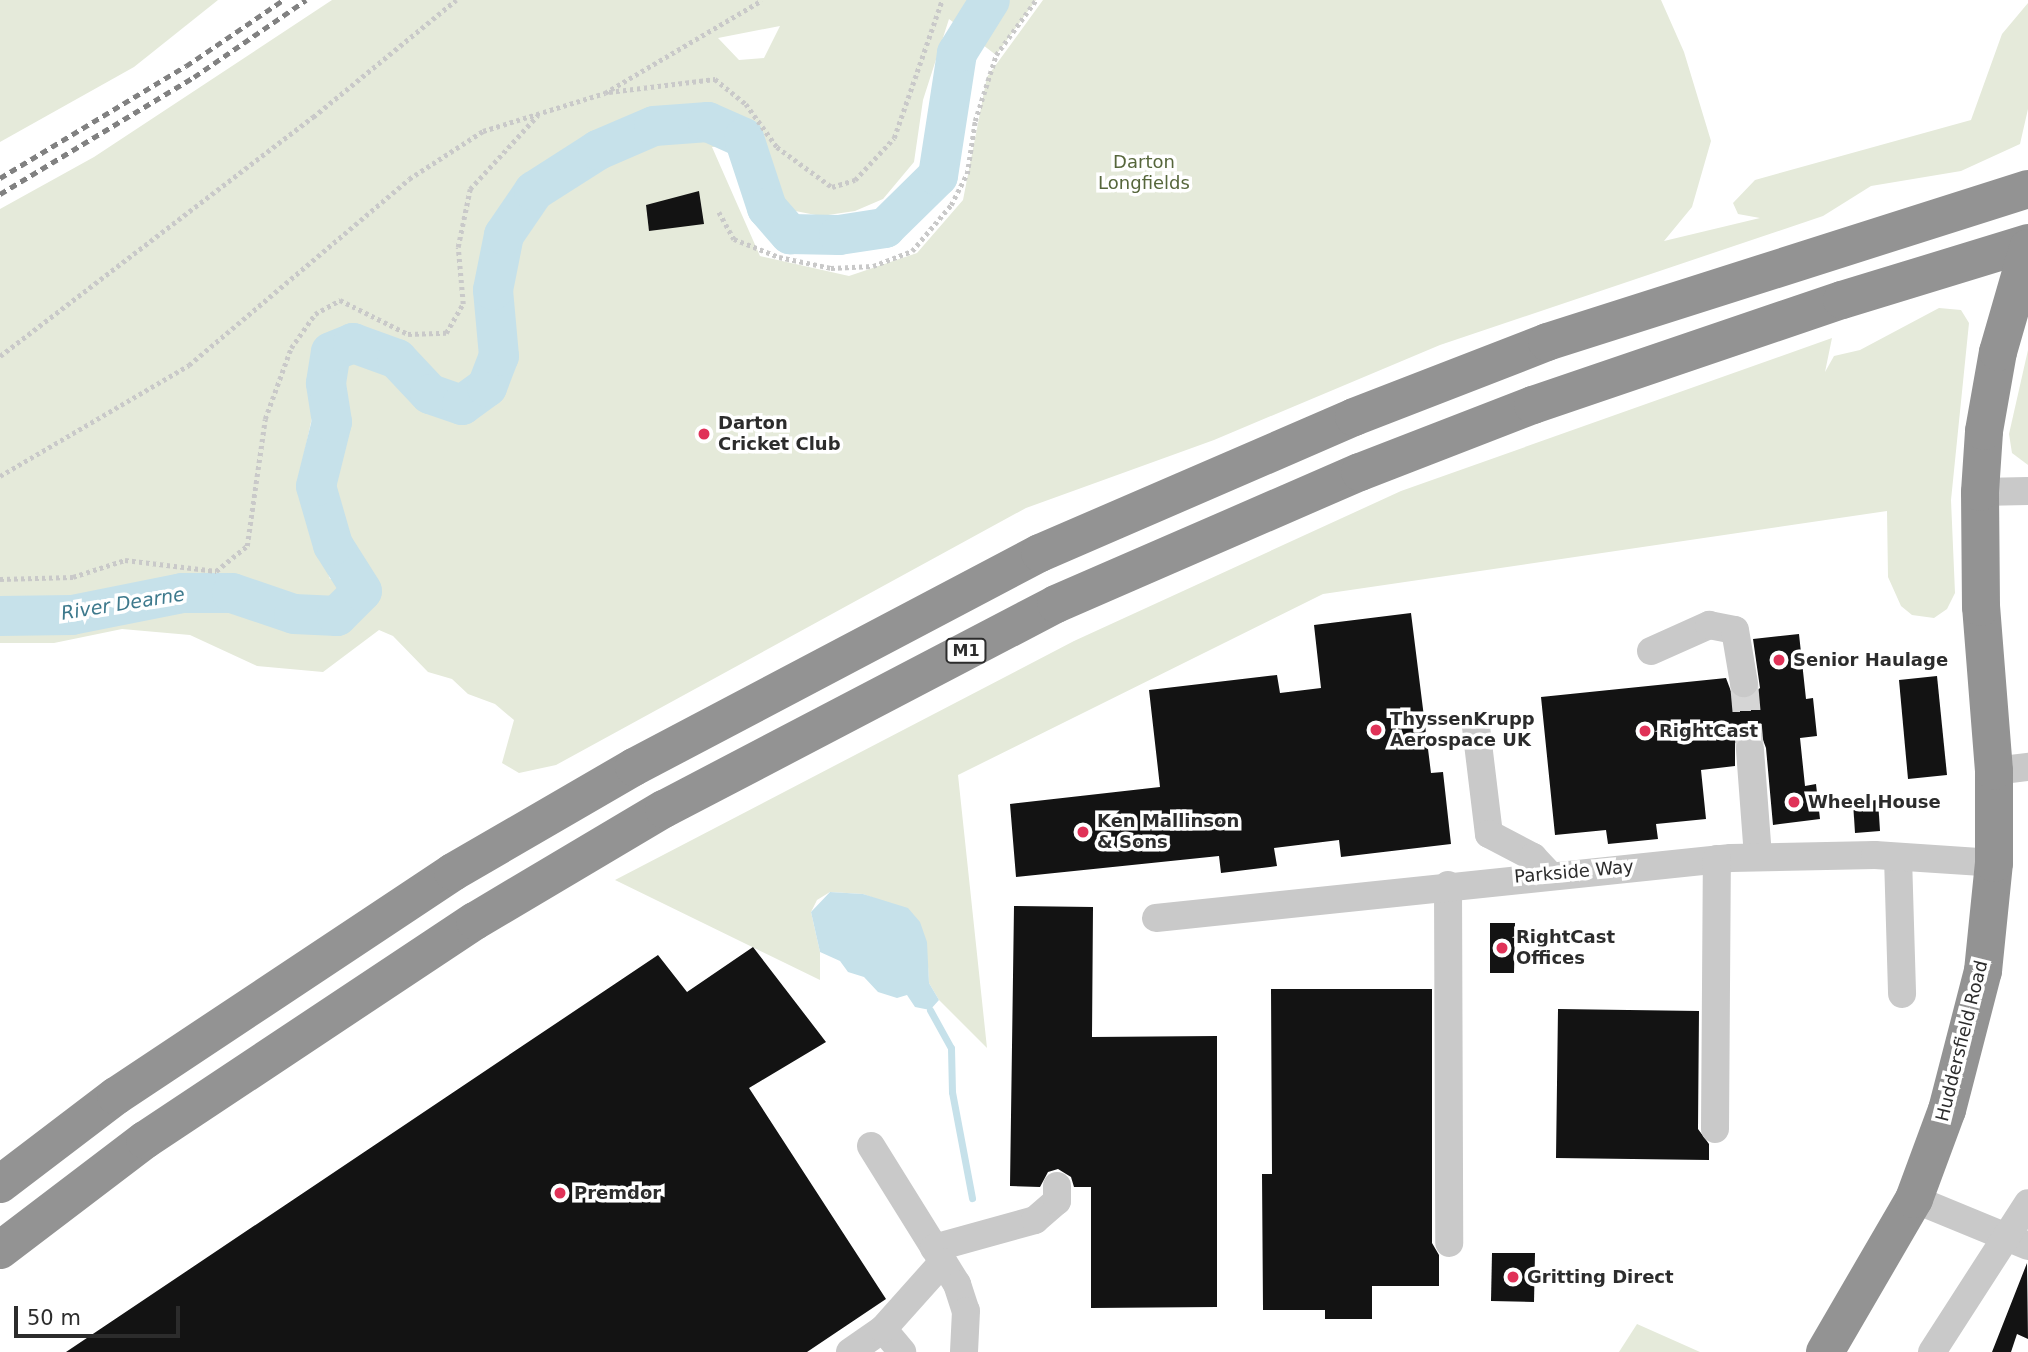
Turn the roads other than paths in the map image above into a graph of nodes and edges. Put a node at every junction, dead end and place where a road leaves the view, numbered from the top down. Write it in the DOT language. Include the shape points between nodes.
graph roads {
  1 [pos="2028,189"];
  2 [pos="2028,246"];
  3 [pos="2028,491"];
  4 [pos="1980,492"];
  5 [pos="1651,651"];
  6 [pos="1744,683"];
  7 [pos="1476,727"];
  8 [pos="1750,750"];
  9 [pos="2011,769"];
  10 [pos="1898,856"];
  11 [pos="1758,857"];
  12 [pos="1717,859"];
  13 [pos="1994,863"];
  14 [pos="1548,873"];
  15 [pos="1448,885"];
  16 [pos="1156,918"];
  17 [pos="1902,995"];
  18 [pos="1715,1129"];
  19 [pos="870,1146"];
  20 [pos="0,1184"];
  21 [pos="1057,1186"];
  22 [pos="1914,1199"];
  23 [pos="2028,1203"];
  24 [pos="2017,1242"];
  25 [pos="1449,1243"];
  26 [pos="0,1250"];
  27 [pos="939,1255"];
  28 [pos="883,1329"];
  29 [pos="850,1352"];
  30 [pos="902,1352"];
  31 [pos="964,1352"];
  32 [pos="1825,1352"];
  33 [pos="1932,1352"];
  1 -- 20 [label="highway" via="1547,342 1354,417 1040,552 634,767 453,872 116,1096"];
  2 -- 4 [label="highway, Huddersfield Road" via="1998,352 1984,431"];
  2 -- 26 [label="highway, M1" via="1842,300 1534,405 1360,472 1056,604 664,809 475,921 145,1140"];
  3 -- 4 [label="street"];
  4 -- 9 [label="highway, Huddersfield Road" via="1981,607"];
  5 -- 6 [label="street" via="1709,625 1735,630"];
  7 -- 14 [label="street" via="1489,834 1534,857"];
  8 -- 11 [label="street"];
  9 -- 13 [label="highway, Huddersfield Road"];
  10 -- 11 [label="street, Parkside Way"];
  10 -- 13 [label="street, Parkside Way"];
  10 -- 17 [label="street"];
  11 -- 12 [label="street, Parkside Way"];
  12 -- 14 [label="street, Parkside Way"];
  12 -- 18 [label="street"];
  13 -- 22 [label="highway, Huddersfield Road" via="1983,971 1947,1110"];
  14 -- 15 [label="street, Parkside Way"];
  15 -- 16 [label="street, Parkside Way"];
  15 -- 25 [label="street"];
  19 -- 27 [label="street"];
  21 -- 27 [label="street" via="1057,1201 1035,1220"];
  22 -- 24 [label="street"];
  22 -- 32 [label="highway, Huddersfield Road"];
  23 -- 24 [label="street"];
  24 -- 33 [label="street"];
  27 -- 28 [label="street"];
  27 -- 31 [label="street" via="966,1311"];
  28 -- 29 [label="street"];
  28 -- 30 [label="street"];
}
